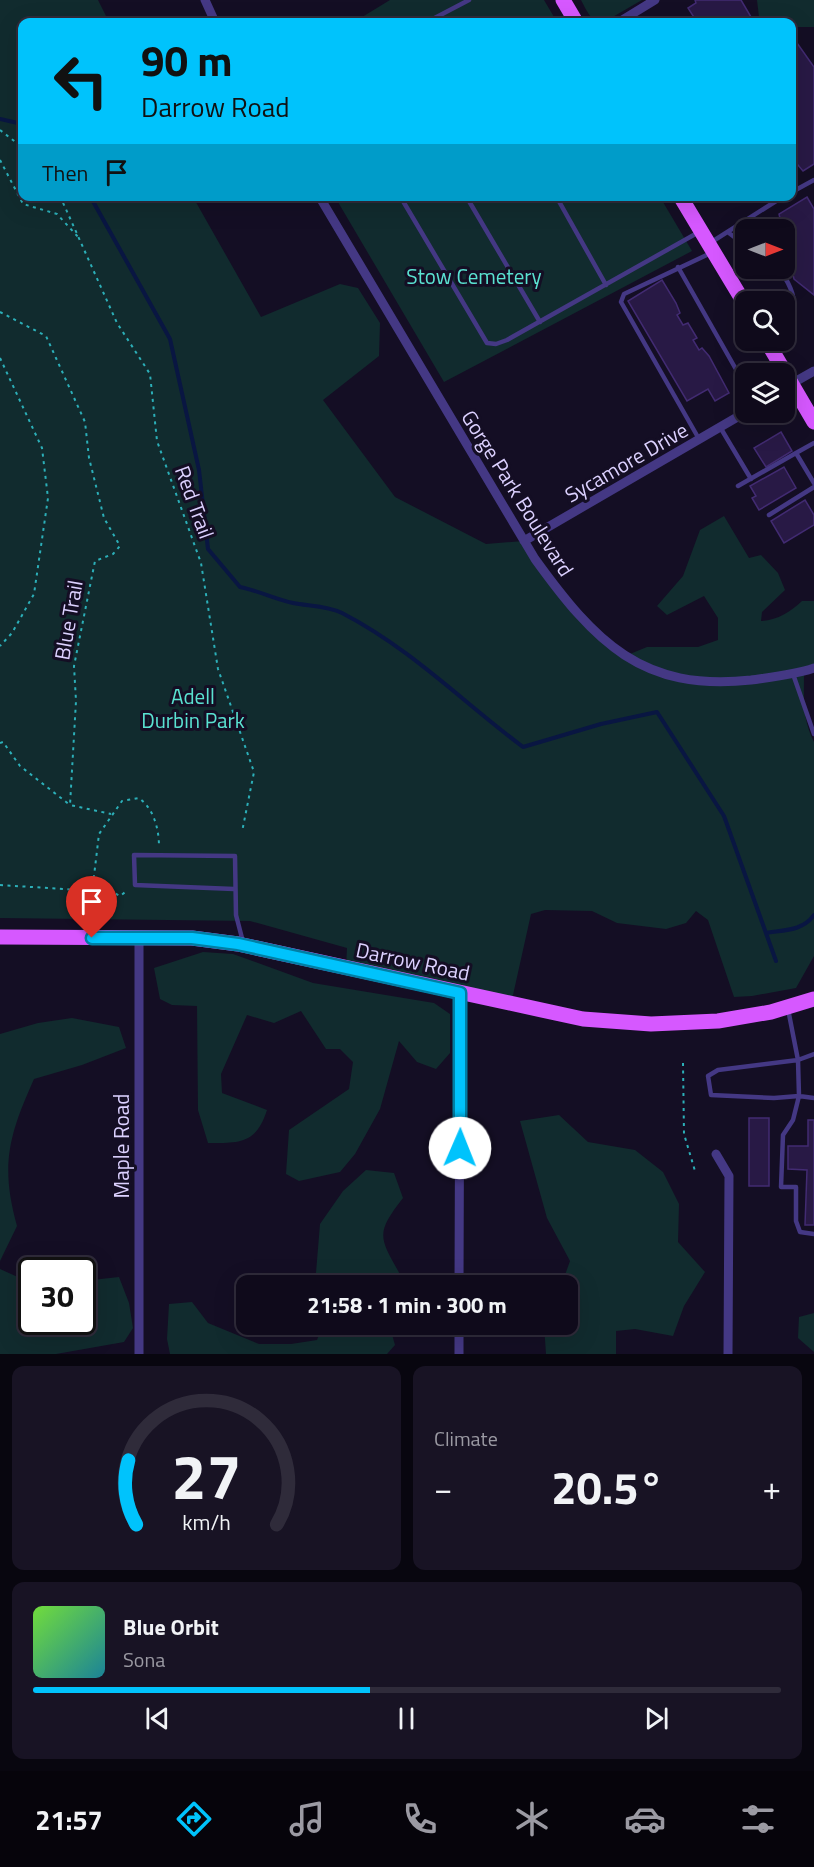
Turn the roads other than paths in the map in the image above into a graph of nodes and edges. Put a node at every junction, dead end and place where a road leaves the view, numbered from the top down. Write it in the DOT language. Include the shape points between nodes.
graph roads {
  1 [pos="205,0"];
  2 [pos="469,0"];
  3 [pos="563,0"];
  4 [pos="655,0"];
  5 [pos="213,18"];
  6 [pos="436,18"];
  7 [pos="574,18"];
  8 [pos="628,18"];
  9 [pos="814,180"];
  10 [pos="796,190"];
  11 [pos="322,201"];
  12 [pos="402,201"];
  13 [pos="469,201"];
  14 [pos="559,201"];
  15 [pos="683,201"];
  16 [pos="777,201"];
  17 [pos="729,233"];
  18 [pos="735,238"];
  19 [pos="707,242"];
  20 [pos="678,267"];
  21 [pos="606,285"];
  22 [pos="737,291"];
  23 [pos="540,322"];
  24 [pos="735,368"];
  25 [pos="814,371"];
  26 [pos="795,382"];
  27 [pos="795,396"];
  28 [pos="735,418"];
  29 [pos="814,422"];
  30 [pos="720,427"];
  31 [pos="699,439"];
  32 [pos="814,443"];
  33 [pos="796,453"];
  34 [pos="751,479"];
  35 [pos="814,483"];
  36 [pos="738,486"];
  37 [pos="814,487"];
  38 [pos="769,515"];
  39 [pos="524,541"];
  40 [pos="814,668"];
  41 [pos="793,674"];
  42 [pos="814,734"];
  43 [pos="234,889"];
  44 [pos="0,937"];
  45 [pos="139,938"];
  46 [pos="243,945"];
  47 [pos="460,993"];
  48 [pos="814,999"];
  49 [pos="787,1007"];
  50 [pos="814,1054"];
  51 [pos="798,1060"];
  52 [pos="799,1096"];
  53 [pos="814,1098"];
  54 [pos="716,1155"];
  55 [pos="814,1234"];
  56 [pos="459,1275"];
  57 [pos="459,1335"];
  58 [pos="139,1354"];
  59 [pos="459,1354"];
  60 [pos="728,1354"];
  1 -- 5 [label="street"];
  2 -- 6 [label="lane"];
  3 -- 7 [label="main road"];
  4 -- 8 [label="street"];
  9 -- 10 [label="lane"];
  11 -- 39 [label="street, Gorge Park Boulevard"];
  12 -- 23 [label="lane" via="487,343 507,340"];
  13 -- 23 [label="lane"];
  14 -- 21 [label="lane"];
  15 -- 19 [label="main road"];
  16 -- 17 [label="lane"];
  17 -- 18 [label="lane"];
  17 -- 19 [label="lane"];
  19 -- 20 [label="lane"];
  19 -- 21 [label="lane"];
  19 -- 22 [label="main road"];
  20 -- 24 [label="lane"];
  20 -- 31 [label="lane" via="624,294 621,302"];
  21 -- 23 [label="lane"];
  25 -- 26 [label="street"];
  27 -- 29 [label="main road"];
  28 -- 30 [label="street, Sycamore Drive"];
  30 -- 31 [label="street, Sycamore Drive"];
  30 -- 34 [label="lane"];
  31 -- 39 [label="street, Sycamore Drive"];
  32 -- 33 [label="lane"];
  33 -- 34 [label="lane"];
  33 -- 35 [label="lane"];
  34 -- 36 [label="lane"];
  37 -- 38 [label="lane"];
  39 -- 41 [label="street, Gorge Park Boulevard" via="569,603 607,641 644,668 710,682"];
  40 -- 41 [label="street, Gorge Park Boulevard"];
  41 -- 42 [label="lane"];
  43 -- 43 [label="lane" via="235,856 134,855 135,885"];
  43 -- 46 [label="lane"];
  44 -- 45 [label="main road, Darrow Road"];
  45 -- 46 [label="main road, Darrow Road" via="192,938"];
  45 -- 58 [label="street, Maple Road"];
  46 -- 47 [label="main road, Darrow Road"];
  47 -- 49 [label="main road, Darrow Road" via="582,1018 651,1024 718,1021"];
  47 -- 56 [label="street"];
  48 -- 49 [label="main road, Darrow Road"];
  49 -- 51 [label="lane"];
  50 -- 51 [label="lane"];
  51 -- 52 [label="lane"];
  51 -- 52 [label="lane" via="718,1070 708,1076 708,1085 711,1095 726,1097"];
  52 -- 53 [label="lane"];
  52 -- 55 [label="lane" via="793,1120 783,1135 781,1186 796,1187 796,1221 800,1232"];
  54 -- 60 [label="street" via="729,1176"];
  57 -- 59 [label="street"];
}
